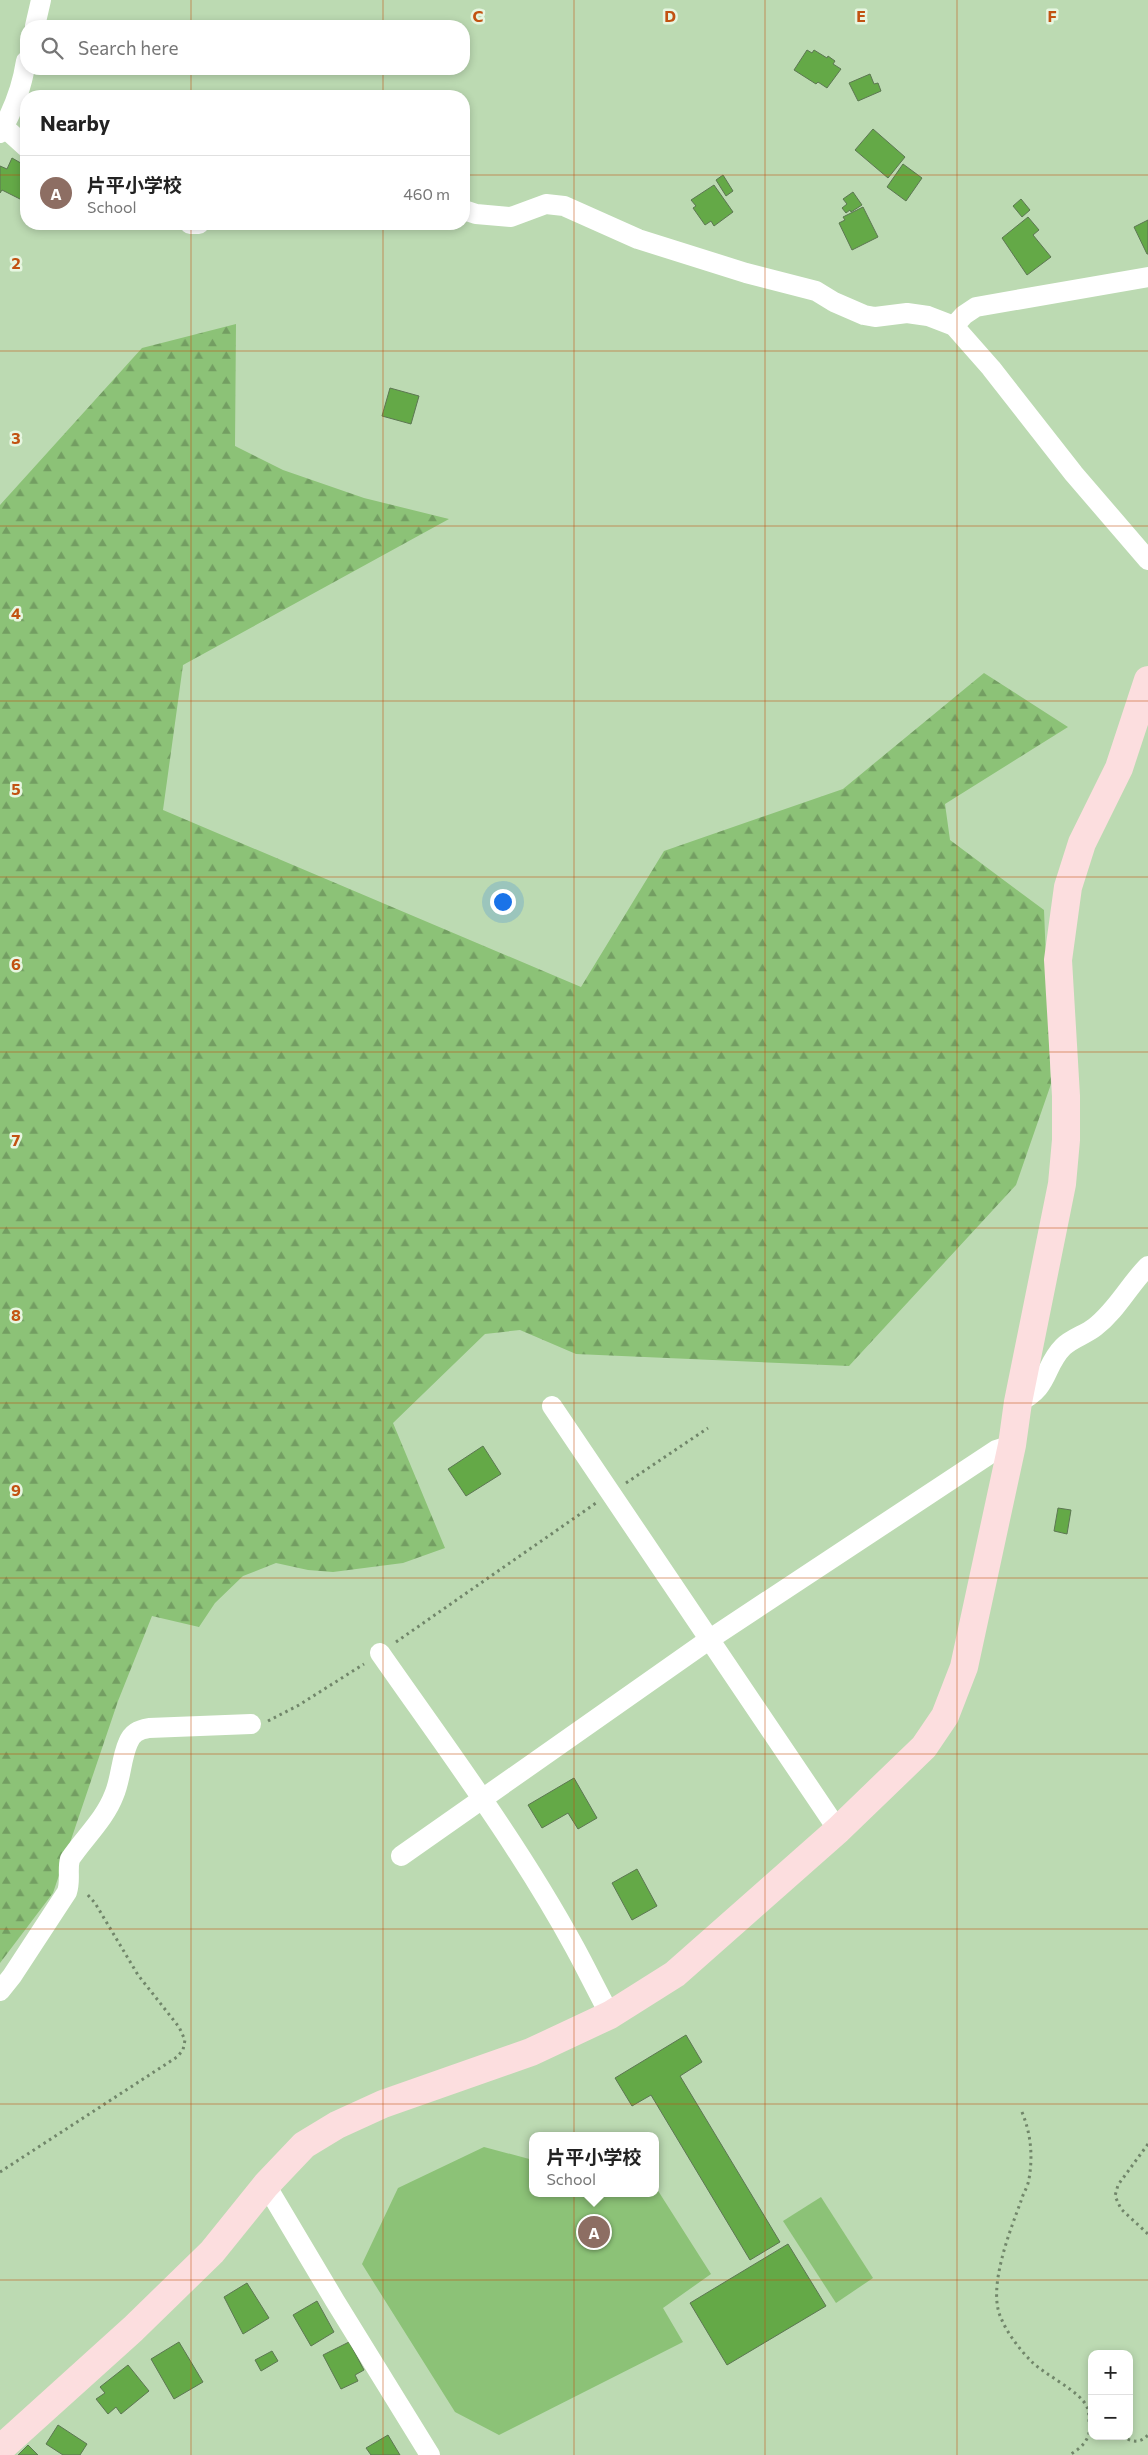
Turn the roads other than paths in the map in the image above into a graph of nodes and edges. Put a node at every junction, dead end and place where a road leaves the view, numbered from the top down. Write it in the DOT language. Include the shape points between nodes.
graph roads {
  1 [pos="41,0"];
  2 [pos="36,20"];
  3 [pos="24,75"];
  4 [pos="21,90"];
  5 [pos="20,92"];
  6 [pos="2,130"];
  7 [pos="20,143"];
  8 [pos="470,212"];
  9 [pos="1148,277"];
  10 [pos="954,326"];
  11 [pos="1148,560"];
  12 [pos="1148,680"];
  13 [pos="1148,1266"];
  14 [pos="1018,1402"];
  15 [pos="552,1406"];
  16 [pos="1012,1445"];
  17 [pos="710,1639"];
  18 [pos="380,1654"];
  19 [pos="250,1724"];
  20 [pos="482,1800"];
  21 [pos="838,1830"];
  22 [pos="401,1856"];
  23 [pos="0,1992"];
  24 [pos="610,2015"];
  25 [pos="266,2185"];
  26 [pos="0,2450"];
  27 [pos="430,2455"];
  1 -- 2 [label="street"];
  3 -- 4 [label="street"];
  5 -- 6 [label="street"];
  6 -- 7 [label="street"];
  8 -- 10 [label="street" via="511,217 546,204 564,206 638,240 746,273 816,290 864,315 875,317 907,313 928,316"];
  9 -- 10 [label="street" via="976,307"];
  10 -- 11 [label="street"];
  12 -- 14 [label="street" via="1119,768 1082,843 1068,887 1058,960 1066,1140 1062,1184"];
  13 -- 14 [label="street" via="1119,1304 1095,1328 1061,1348 1032,1396"];
  14 -- 16 [label="street"];
  15 -- 17 [label="street"];
  16 -- 17 [label="street" via="996,1450"];
  16 -- 21 [label="street" via="964,1667 945,1716 924,1747"];
  17 -- 20 [label="street"];
  17 -- 21 [label="street"];
  18 -- 20 [label="street"];
  19 -- 23 [label="street" via="149,1728 136,1732 127,1744 114,1796 70,1859 67,1892"];
  20 -- 22 [label="street"];
  20 -- 24 [label="street" via="575,1949"];
  21 -- 24 [label="street" via="675,1974"];
  24 -- 25 [label="street" via="531,2052 383,2104 337,2125 304,2145"];
  25 -- 26 [label="street" via="212,2252"];
  25 -- 27 [label="street"];
}
